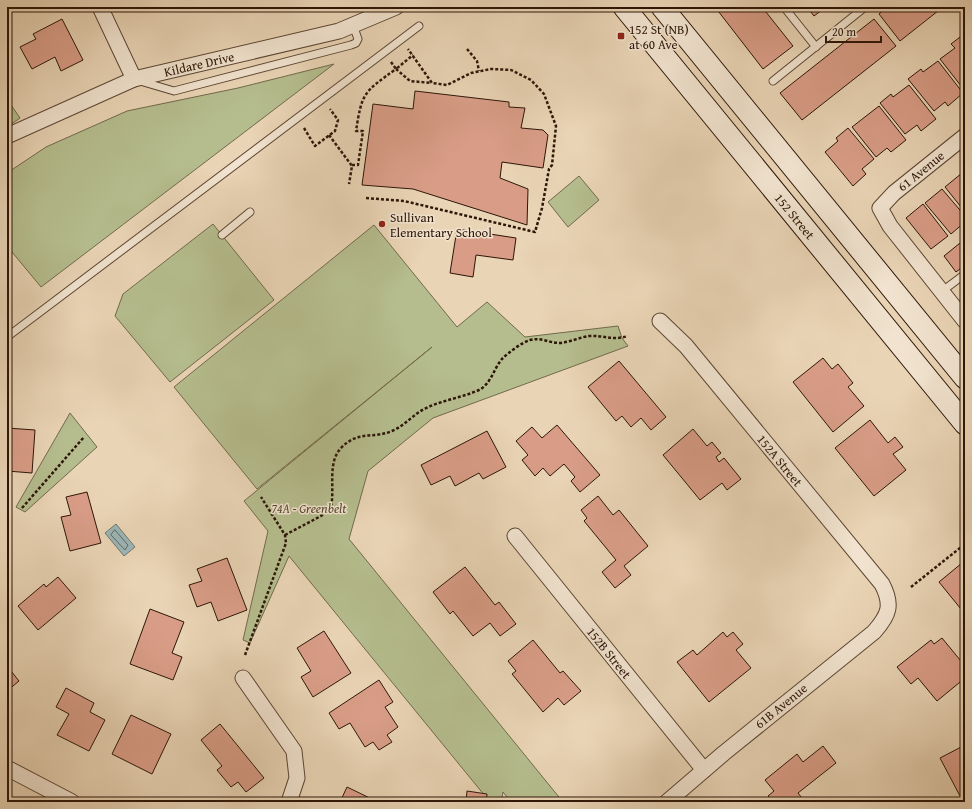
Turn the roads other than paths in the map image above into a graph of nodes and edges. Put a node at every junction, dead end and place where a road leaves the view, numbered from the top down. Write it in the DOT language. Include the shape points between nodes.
graph roads {
  1 [pos="100,7"];
  2 [pos="396,7"];
  3 [pos="624,7"];
  4 [pos="662,7"];
  5 [pos="784,7"];
  6 [pos="865,7"];
  7 [pos="353,25"];
  8 [pos="419,26"];
  9 [pos="816,47"];
  10 [pos="134,79"];
  11 [pos="773,81"];
  12 [pos="7,136"];
  13 [pos="965,136"];
  14 [pos="250,212"];
  15 [pos="222,235"];
  16 [pos="965,274"];
  17 [pos="941,292"];
  18 [pos="660,321"];
  19 [pos="965,321"];
  20 [pos="7,337"];
  21 [pos="965,378"];
  22 [pos="965,424"];
  23 [pos="515,536"];
  24 [pos="889,606"];
  25 [pos="243,678"];
  26 [pos="7,768"];
  27 [pos="704,770"];
  28 [pos="69,802"];
  29 [pos="289,802"];
  30 [pos="668,802"];
  1 -- 10 [label="street"];
  2 -- 7 [label="street, Kildare Drive"];
  3 -- 22 [label="main road, 152 Street"];
  4 -- 21 [label="main road"];
  5 -- 9 [label="lane"];
  6 -- 9 [label="lane"];
  7 -- 10 [label="street, Kildare Drive" via="340,31"];
  7 -- 10 [label="lane" via="358,39 352,45 174,91"];
  8 -- 20 [label="lane"];
  9 -- 11 [label="lane"];
  10 -- 12 [label="street, Kildare Drive"];
  13 -- 17 [label="street, 61 Avenue" via="894,193 880,208 890,226"];
  14 -- 15 [label="lane"];
  16 -- 17 [label="lane"];
  17 -- 19 [label="street"];
  18 -- 24 [label="street, 152A Street" via="686,346 882,584"];
  23 -- 27 [label="street, 152B Street"];
  24 -- 27 [label="street, 61B Avenue" via="882,623 874,632"];
  25 -- 29 [label="street" via="294,751 297,778"];
  26 -- 28 [label="street"];
  27 -- 30 [label="street, 61B Avenue"];
}
